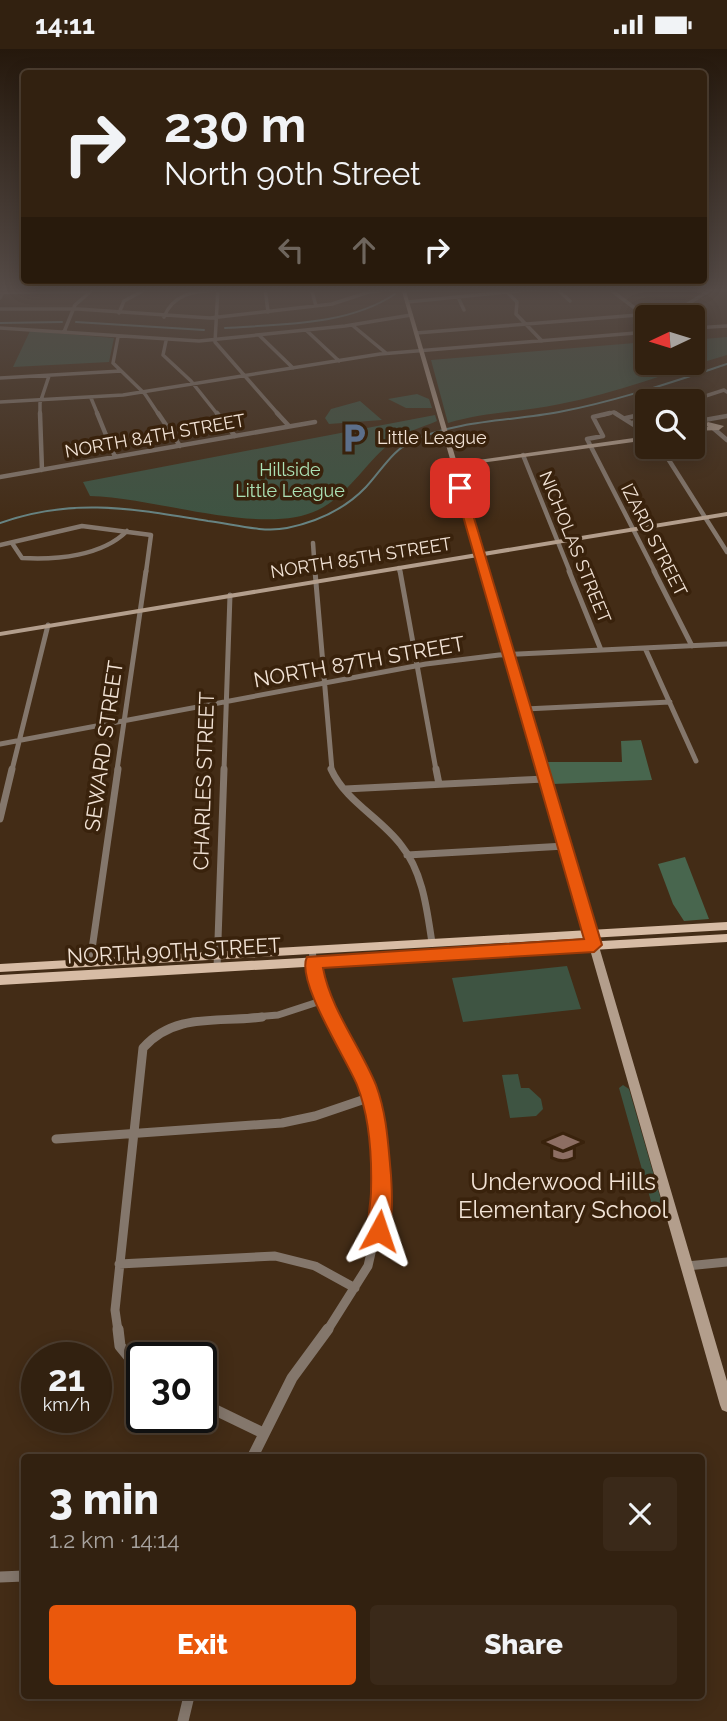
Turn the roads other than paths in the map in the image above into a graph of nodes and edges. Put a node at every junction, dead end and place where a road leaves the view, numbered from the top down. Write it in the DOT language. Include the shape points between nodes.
graph roads {
  1 [pos="118,366"];
  2 [pos="175,366"];
  3 [pos="236,366"];
  4 [pos="306,366"];
  5 [pos="425,366"];
  6 [pos="293,368"];
  7 [pos="121,371"];
  8 [pos="48,376"];
  9 [pos="244,376"];
  10 [pos="0,378"];
  11 [pos="194,384"];
  12 [pos="727,391"];
  13 [pos="142,392"];
  14 [pos="705,396"];
  15 [pos="91,398"];
  16 [pos="40,401"];
  17 [pos="0,402"];
  18 [pos="635,416"];
  19 [pos="727,416"];
  20 [pos="626,418"];
  21 [pos="315,422"];
  22 [pos="635,422"];
  23 [pos="632,423"];
  24 [pos="635,425"];
  25 [pos="716,425"];
  26 [pos="289,426"];
  27 [pos="235,436"];
  28 [pos="725,438"];
  29 [pos="635,439"];
  30 [pos="180,446"];
  31 [pos="590,446"];
  32 [pos="523,455"];
  33 [pos="115,457"];
  34 [pos="668,459"];
  35 [pos="454,465"];
  36 [pos="42,470"];
  37 [pos="0,477"];
  38 [pos="727,514"];
  39 [pos="705,517"];
  40 [pos="632,529"];
  41 [pos="127,531"];
  42 [pos="558,541"];
  43 [pos="12,543"];
  44 [pos="313,543"];
  45 [pos="0,545"];
  46 [pos="727,552"];
  47 [pos="480,554"];
  48 [pos="400,568"];
  49 [pos="316,581"];
  50 [pos="230,595"];
  51 [pos="141,610"];
  52 [pos="48,625"];
  53 [pos="0,633"];
  54 [pos="727,645"];
  55 [pos="692,646"];
  56 [pos="645,648"];
  57 [pos="601,650"];
  58 [pos="509,654"];
  59 [pos="418,666"];
  60 [pos="324,683"];
  61 [pos="226,701"];
  62 [pos="670,702"];
  63 [pos="525,709"];
  64 [pos="125,721"];
  65 [pos="20,740"];
  66 [pos="0,744"];
  67 [pos="696,761"];
  68 [pos="545,779"];
  69 [pos="439,784"];
  70 [pos="345,789"];
  71 [pos="0,819"];
  72 [pos="565,846"];
  73 [pos="407,855"];
  74 [pos="727,926"];
  75 [pos="727,938"];
  76 [pos="592,939"];
  77 [pos="432,943"];
  78 [pos="217,955"];
  79 [pos="313,956"];
  80 [pos="90,963"];
  81 [pos="0,968"];
  82 [pos="217,968"];
  83 [pos="0,980"];
  84 [pos="324,1000"];
  85 [pos="371,1097"];
  86 [pos="132,1134"];
  87 [pos="56,1139"];
  88 [pos="727,1262"];
  89 [pos="119,1264"];
  90 [pos="687,1266"];
  91 [pos="355,1288"];
  92 [pos="126,1356"];
  93 [pos="727,1405"];
  94 [pos="217,1411"];
  95 [pos="263,1433"];
  96 [pos="254,1454"];
  97 [pos="21,1576"];
  98 [pos="0,1577"];
  99 [pos="189,1699"];
  100 [pos="183,1721"];
  1 -- 7 [label="street"];
  2 -- 11 [label="street"];
  3 -- 9 [label="street"];
  4 -- 6 [label="street"];
  5 -- 35 [label="street"];
  6 -- 9 [label="street"];
  7 -- 8 [label="street"];
  7 -- 13 [label="street"];
  8 -- 10 [label="street"];
  8 -- 16 [label="street"];
  9 -- 11 [label="street"];
  9 -- 26 [label="street"];
  11 -- 13 [label="street"];
  11 -- 27 [label="street"];
  12 -- 14 [label="street"];
  13 -- 15 [label="street"];
  13 -- 30 [label="street"];
  15 -- 16 [label="street"];
  15 -- 33 [label="street"];
  16 -- 17 [label="street"];
  16 -- 36 [label="street"];
  18 -- 20 [label="street"];
  19 -- 25 [label="street"];
  20 -- 23 [label="street"];
  20 -- 31 [label="street" via="614,412 593,417 603,436 587,439"];
  21 -- 26 [label="street, NORTH 84TH STREET"];
  22 -- 23 [label="street"];
  23 -- 24 [label="street"];
  25 -- 28 [label="street"];
  26 -- 27 [label="street, NORTH 84TH STREET"];
  27 -- 30 [label="street, NORTH 84TH STREET"];
  29 -- 31 [label="street"];
  30 -- 33 [label="street, NORTH 84TH STREET"];
  31 -- 32 [label="street"];
  31 -- 40 [label="street, IZARD STREET"];
  32 -- 35 [label="street"];
  32 -- 42 [label="street, NICHOLAS STREET"];
  33 -- 36 [label="street, NORTH 84TH STREET"];
  34 -- 39 [label="street"];
  35 -- 47 [label="street"];
  36 -- 37 [label="street, NORTH 84TH STREET"];
  38 -- 39 [label="street, NORTH 85TH STREET"];
  39 -- 40 [label="street, NORTH 85TH STREET"];
  39 -- 46 [label="street"];
  40 -- 42 [label="street, NORTH 85TH STREET"];
  40 -- 55 [label="street, IZARD STREET"];
  41 -- 43 [label="street" via="77,526"];
  41 -- 43 [label="street" via="104,549 38,559 22,558"];
  41 -- 51 [label="street, SEWARD STREET" via="151,535"];
  42 -- 47 [label="street, NORTH 85TH STREET"];
  42 -- 57 [label="street, NICHOLAS STREET"];
  43 -- 45 [label="street"];
  44 -- 49 [label="street"];
  47 -- 48 [label="street, NORTH 85TH STREET"];
  47 -- 58 [label="street"];
  48 -- 49 [label="street, NORTH 85TH STREET"];
  48 -- 59 [label="street"];
  49 -- 50 [label="street, NORTH 85TH STREET"];
  49 -- 60 [label="street"];
  50 -- 51 [label="street, NORTH 85TH STREET"];
  50 -- 61 [label="street, CHARLES STREET"];
  51 -- 52 [label="street, NORTH 85TH STREET"];
  51 -- 64 [label="street, SEWARD STREET"];
  52 -- 53 [label="street, NORTH 85TH STREET"];
  52 -- 65 [label="street"];
  54 -- 55 [label="street, NORTH 87TH STREET"];
  55 -- 56 [label="street, NORTH 87TH STREET"];
  56 -- 57 [label="street, NORTH 87TH STREET"];
  56 -- 62 [label="street"];
  57 -- 58 [label="street, NORTH 87TH STREET"];
  58 -- 59 [label="street, NORTH 87TH STREET"];
  58 -- 63 [label="street"];
  59 -- 60 [label="street, NORTH 87TH STREET"];
  59 -- 69 [label="street"];
  60 -- 61 [label="street, NORTH 87TH STREET"];
  60 -- 70 [label="street" via="331,768"];
  61 -- 64 [label="street, NORTH 87TH STREET"];
  61 -- 78 [label="street, CHARLES STREET"];
  62 -- 63 [label="street"];
  62 -- 67 [label="street"];
  63 -- 68 [label="street"];
  64 -- 65 [label="street, NORTH 87TH STREET"];
  64 -- 80 [label="street, SEWARD STREET"];
  65 -- 66 [label="street, NORTH 87TH STREET"];
  65 -- 71 [label="street"];
  68 -- 69 [label="street"];
  68 -- 72 [label="street"];
  69 -- 70 [label="street"];
  70 -- 73 [label="street"];
  72 -- 73 [label="street"];
  72 -- 76 [label="street"];
  73 -- 77 [label="street" via="427,910"];
  74 -- 76 [label="main road, NORTH 90TH STREET"];
  75 -- 76 [label="main road, NORTH 90TH STREET"];
  76 -- 77 [label="main road, NORTH 90TH STREET"];
  76 -- 79 [label="main road, NORTH 90TH STREET"];
  76 -- 90 [label="street"];
  77 -- 79 [label="main road, NORTH 90TH STREET"];
  78 -- 79 [label="main road, NORTH 90TH STREET"];
  78 -- 80 [label="main road, NORTH 90TH STREET"];
  78 -- 82 [label="street, CHARLES STREET"];
  79 -- 82 [label="main road, NORTH 90TH STREET"];
  79 -- 84 [label="street" via="314,978"];
  80 -- 81 [label="main road, NORTH 90TH STREET"];
  82 -- 83 [label="main road, NORTH 90TH STREET"];
  84 -- 85 [label="street"];
  84 -- 86 [label="street" via="272,1016 170,1026 147,1042 139,1060"];
  85 -- 86 [label="street" via="282,1123"];
  85 -- 91 [label="street" via="377,1118 381,1209 373,1252"];
  86 -- 87 [label="street"];
  86 -- 89 [label="street"];
  88 -- 90 [label="street"];
  89 -- 91 [label="street" via="275,1256 315,1266"];
  89 -- 92 [label="street" via="117,1337"];
  90 -- 93 [label="street"];
  91 -- 95 [label="street" via="292,1378"];
  94 -- 95 [label="street"];
  95 -- 96 [label="street"];
  97 -- 98 [label="street"];
  99 -- 100 [label="street"];
}
